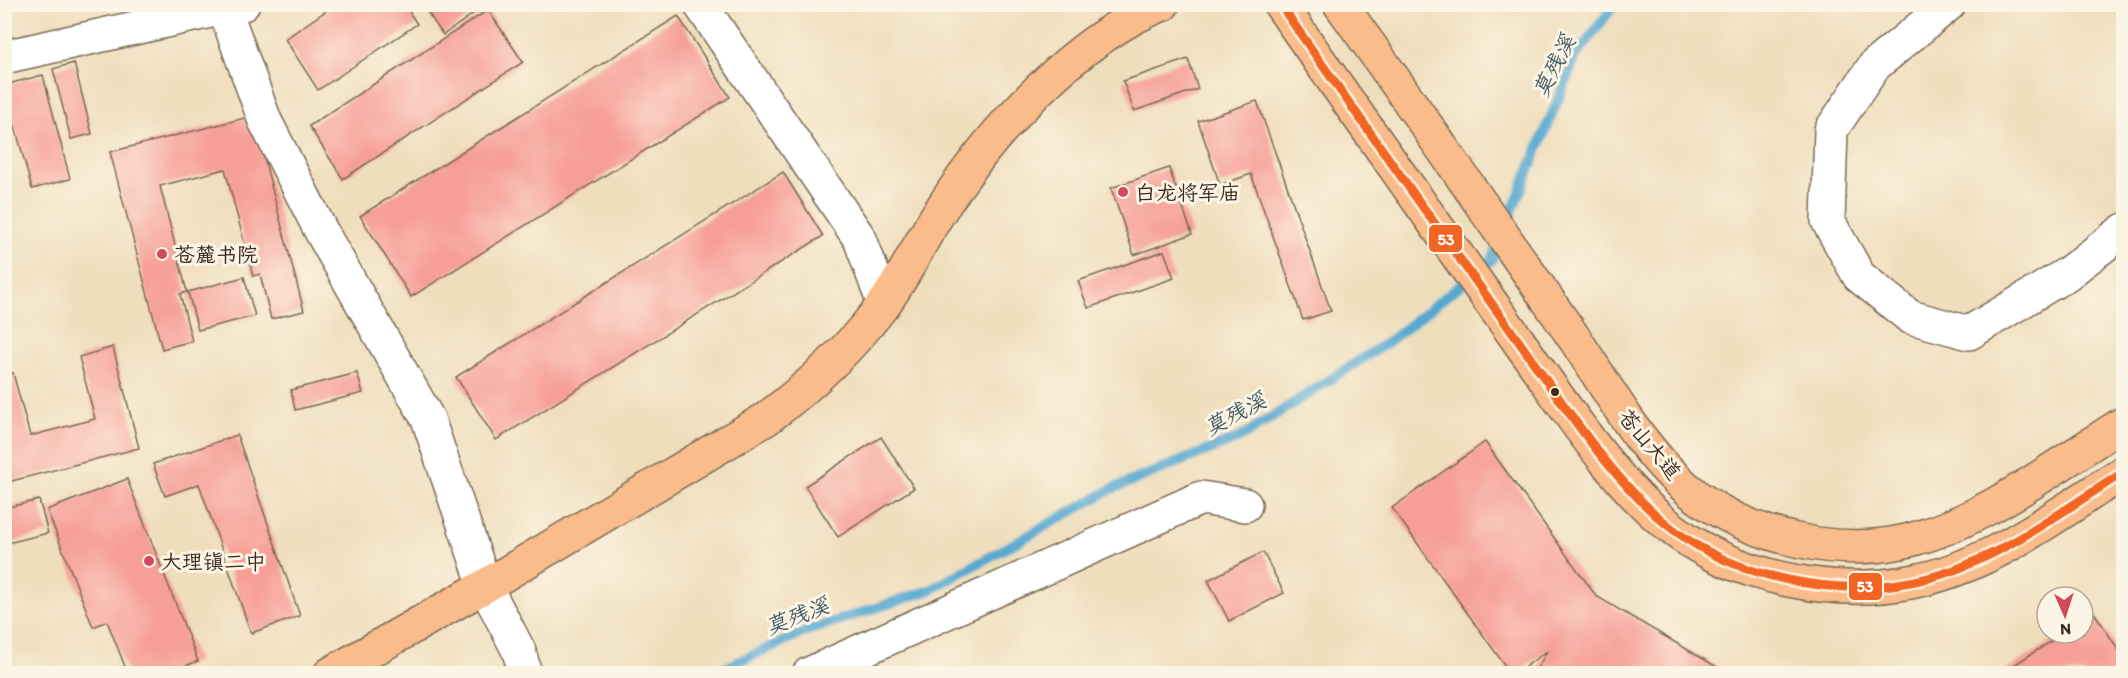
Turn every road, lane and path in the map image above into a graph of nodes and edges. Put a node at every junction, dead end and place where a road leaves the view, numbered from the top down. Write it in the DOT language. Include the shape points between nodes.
graph roads {
  1 [pos="700,4"];
  2 [pos="1163,4"];
  3 [pos="1280,4"];
  4 [pos="1341,4"];
  5 [pos="1949,4"];
  6 [pos="234,7"];
  7 [pos="4,57"];
  8 [pos="2124,230"];
  9 [pos="884,304"];
  10 [pos="2124,423"];
  11 [pos="2124,472"];
  12 [pos="1245,505"];
  13 [pos="485,586"];
  14 [pos="522,662"];
  15 [pos="330,674"];
  16 [pos="809,674"];
  1 -- 9 [label="street" via="860,239"];
  2 -- 9 [label="main road" via="1120,26 1031,96 982,152 942,208"];
  3 -- 11 [label="main road, 苍山大道" via="1351,108 1626,484 1672,529 1712,552 1753,569 1810,584 1844,587 1912,582 1951,572 2015,540"];
  4 -- 10 [label="main road, 苍山大道" via="1618,406 1658,458 1698,496 1740,520 1815,543 1878,545 1937,532 1994,504"];
  5 -- 8 [label="street" via="1875,65 1831,130 1828,220 1859,276 1910,317 1969,333 2067,274"];
  6 -- 7 [label="street"];
  6 -- 13 [label="street" via="265,121 321,231 428,419"];
  9 -- 13 [label="main road" via="818,377 766,419"];
  12 -- 16 [label="street" via="1201,498"];
  13 -- 14 [label="street"];
  13 -- 15 [label="main road"];
}
